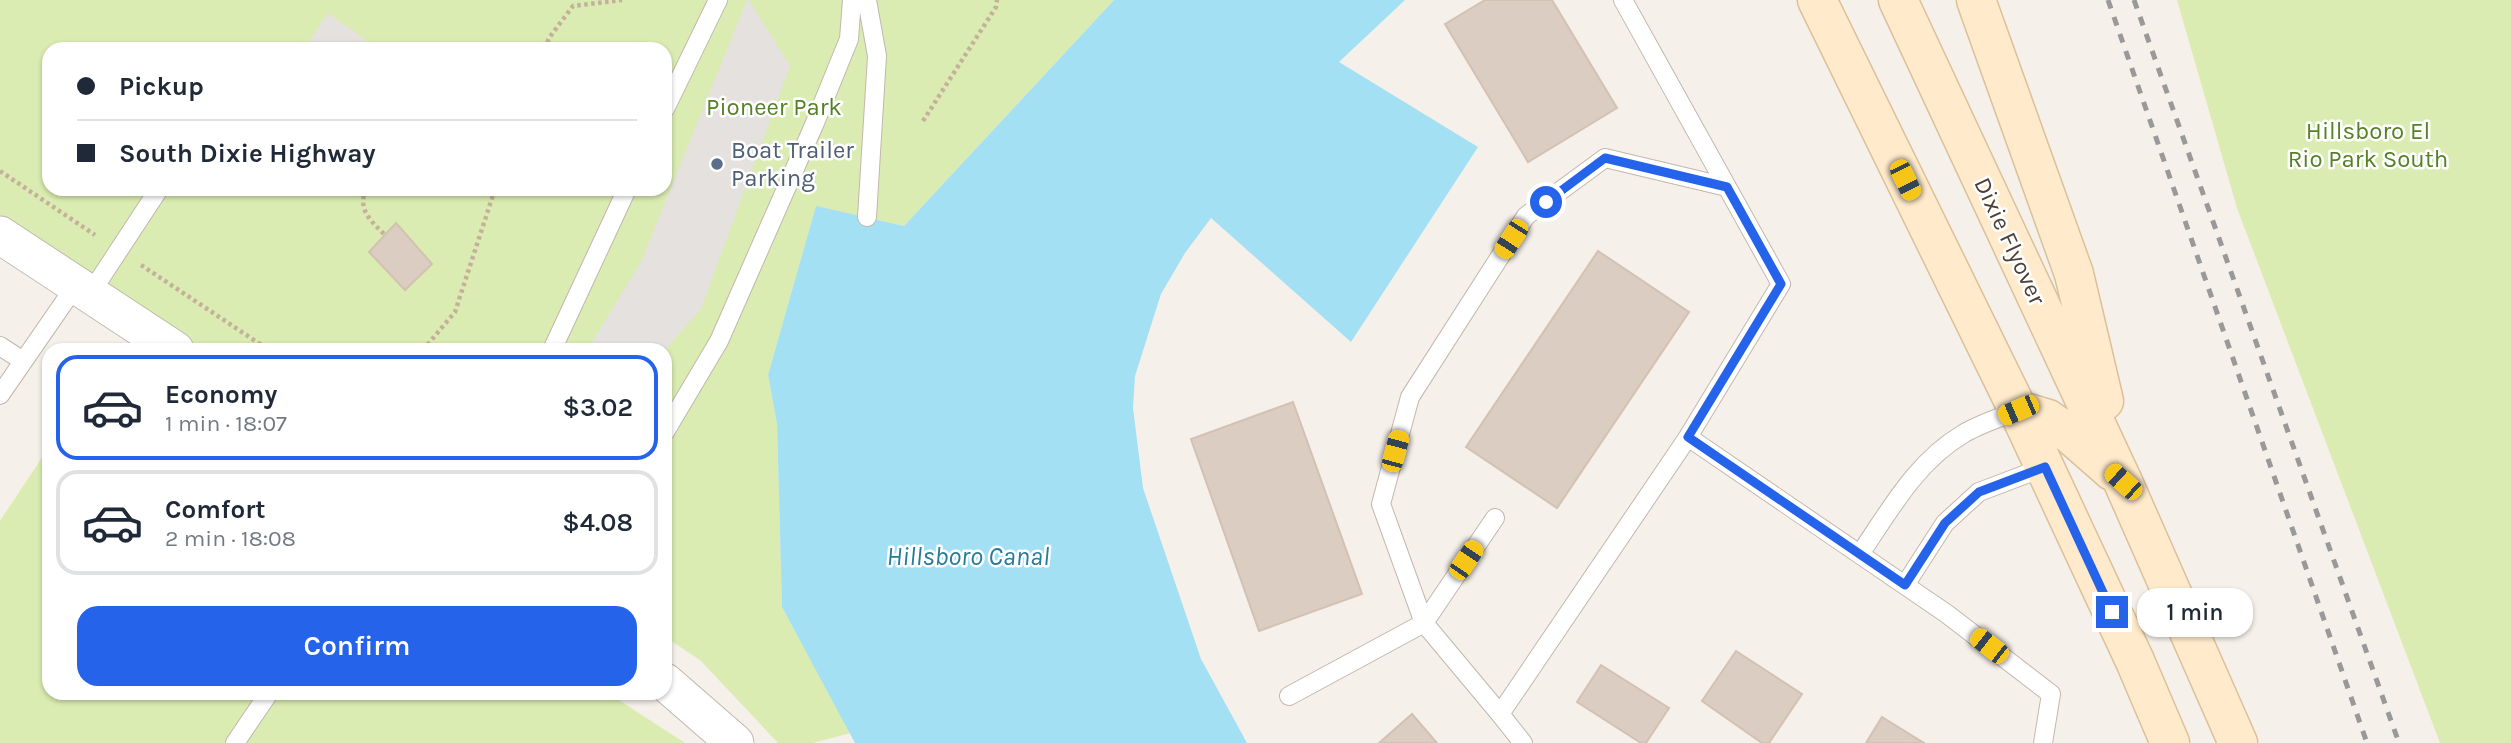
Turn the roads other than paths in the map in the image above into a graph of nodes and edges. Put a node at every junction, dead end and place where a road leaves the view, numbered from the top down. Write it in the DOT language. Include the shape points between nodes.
graph roads {
  1 [pos="718,0"];
  2 [pos="852,0"];
  3 [pos="867,0"];
  4 [pos="1623,0"];
  5 [pos="1816,0"];
  6 [pos="1898,0"];
  7 [pos="1976,0"];
  8 [pos="672,95"];
  9 [pos="1727,187"];
  10 [pos="154,196"];
  11 [pos="624,196"];
  12 [pos="866,217"];
  13 [pos="0,235"];
  14 [pos="83,289"];
  15 [pos="164,343"];
  16 [pos="555,343"];
  17 [pos="0,346"];
  18 [pos="23,361"];
  19 [pos="0,396"];
  20 [pos="2018,410"];
  21 [pos="672,420"];
  22 [pos="1688,437"];
  23 [pos="2045,467"];
  24 [pos="2123,482"];
  25 [pos="1495,518"];
  26 [pos="1860,554"];
  27 [pos="1905,585"];
  28 [pos="1424,623"];
  29 [pos="672,688"];
  30 [pos="1289,696"];
  31 [pos="264,700"];
  32 [pos="1500,714"];
  33 [pos="235,743"];
  34 [pos="735,743"];
  35 [pos="1523,743"];
  36 [pos="2043,743"];
  37 [pos="2170,743"];
  38 [pos="2238,743"];
  1 -- 8 [label="lane"];
  2 -- 21 [label="lane" via="849,39 814,125 719,341"];
  3 -- 12 [label="lane" via="877,56"];
  4 -- 9 [label="lane"];
  5 -- 20 [label="main road"];
  6 -- 24 [label="main road, Dixie Flyover"];
  7 -- 24 [label="main road" via="2074,274"];
  9 -- 22 [label="lane" via="1781,284"];
  9 -- 28 [label="lane" via="1605,158 1526,216 1410,397 1381,504"];
  10 -- 14 [label="lane"];
  11 -- 16 [label="lane"];
  13 -- 14 [label="street"];
  14 -- 15 [label="street"];
  14 -- 18 [label="lane"];
  17 -- 18 [label="lane"];
  18 -- 19 [label="lane"];
  20 -- 23 [label="main road"];
  20 -- 24 [label="main road" via="2048,419"];
  20 -- 26 [label="lane" via="1965,432 1936,453 1914,476"];
  22 -- 26 [label="lane"];
  22 -- 32 [label="lane"];
  23 -- 27 [label="lane" via="1979,492 1945,523"];
  23 -- 37 [label="main road"];
  24 -- 38 [label="main road"];
  25 -- 28 [label="lane"];
  26 -- 27 [label="lane"];
  27 -- 36 [label="lane" via="2051,694"];
  28 -- 30 [label="lane"];
  28 -- 32 [label="lane"];
  29 -- 34 [label="street"];
  31 -- 33 [label="lane"];
  32 -- 35 [label="lane"];
}
